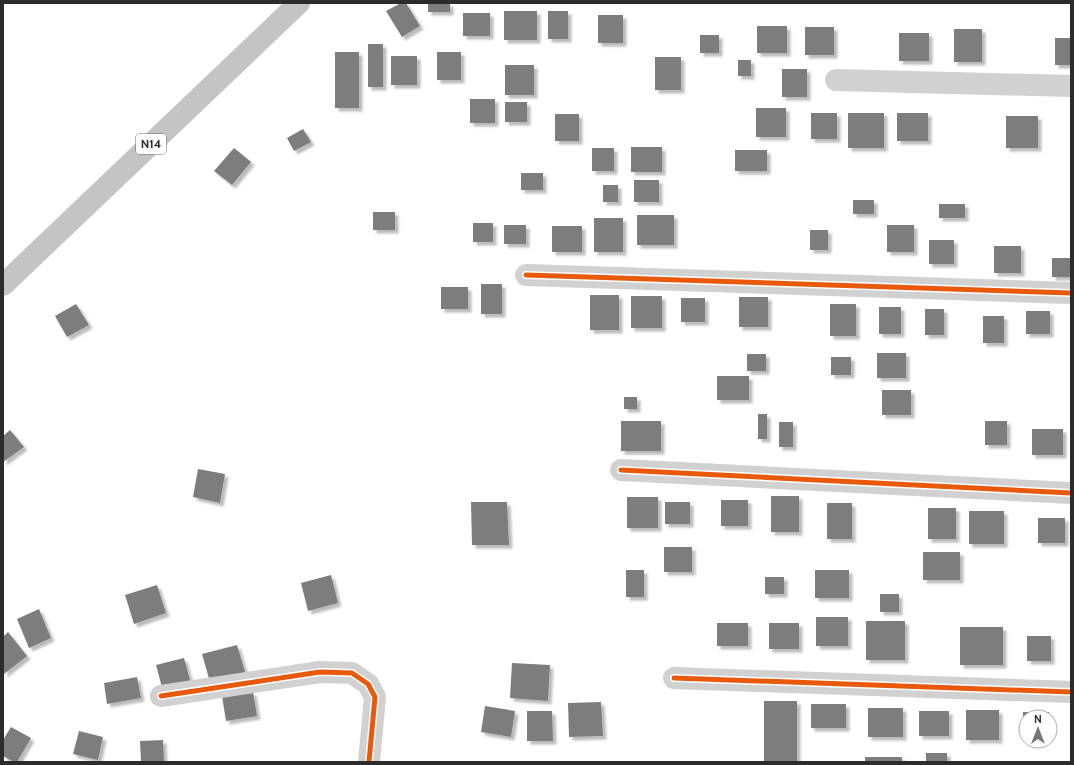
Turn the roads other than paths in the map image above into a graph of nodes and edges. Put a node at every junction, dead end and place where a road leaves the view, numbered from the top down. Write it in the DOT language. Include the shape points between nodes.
graph roads {
  1 [pos="299,3"];
  2 [pos="836,80"];
  3 [pos="1071,86"];
  4 [pos="526,275"];
  5 [pos="3,285"];
  6 [pos="1071,293"];
  7 [pos="621,470"];
  8 [pos="1071,493"];
  9 [pos="674,678"];
  10 [pos="1071,692"];
  11 [pos="161,696"];
  12 [pos="369,762"];
  1 -- 5 [label="main road, N14"];
  2 -- 3 [label="street"];
  4 -- 6 [label="street"];
  7 -- 8 [label="street"];
  9 -- 10 [label="street"];
  11 -- 12 [label="street" via="320,672 352,673 368,684 375,697"];
}
